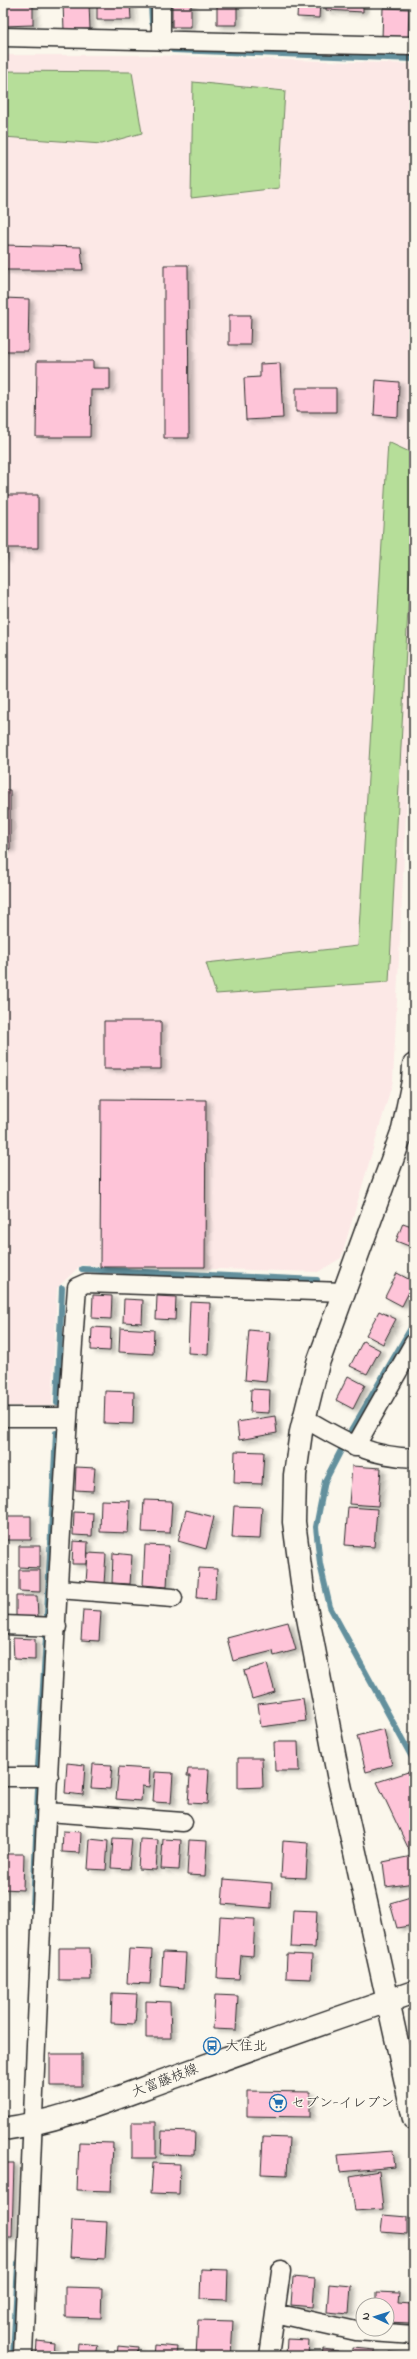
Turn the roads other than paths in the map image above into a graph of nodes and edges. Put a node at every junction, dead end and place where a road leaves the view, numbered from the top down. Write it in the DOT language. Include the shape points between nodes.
graph roads {
  1 [pos="161,3"];
  2 [pos="3,37"];
  3 [pos="161,41"];
  4 [pos="414,46"];
  5 [pos="414,1075"];
  6 [pos="344,1292"];
  7 [pos="414,1343"];
  8 [pos="3,1417"];
  9 [pos="68,1417"];
  10 [pos="304,1418"];
  11 [pos="349,1444"];
  12 [pos="414,1458"];
  13 [pos="59,1589"];
  14 [pos="173,1598"];
  15 [pos="3,1625"];
  16 [pos="57,1627"];
  17 [pos="50,1777"];
  18 [pos="3,1778"];
  19 [pos="48,1812"];
  20 [pos="183,1822"];
  21 [pos="414,1992"];
  22 [pos="389,2000"];
  23 [pos="414,2119"];
  24 [pos="33,2124"];
  25 [pos="3,2129"];
  26 [pos="281,2271"];
  27 [pos="275,2313"];
  28 [pos="414,2335"];
  29 [pos="23,2356"];
  30 [pos="269,2356"];
  1 -- 3 [label="street"];
  2 -- 3 [label="street"];
  3 -- 4 [label="street"];
  5 -- 6 [label="street" via="403,1130"];
  6 -- 9 [label="street" via="86,1283 78,1287"];
  6 -- 10 [label="street" via="318,1363"];
  7 -- 11 [label="street"];
  8 -- 9 [label="street"];
  9 -- 13 [label="street"];
  10 -- 11 [label="street"];
  10 -- 22 [label="street" via="294,1475 297,1557 339,1780"];
  11 -- 12 [label="street" via="391,1457"];
  13 -- 14 [label="street"];
  13 -- 16 [label="street"];
  15 -- 16 [label="street"];
  16 -- 17 [label="street"];
  17 -- 18 [label="street"];
  17 -- 19 [label="street"];
  19 -- 20 [label="street"];
  19 -- 24 [label="street"];
  21 -- 22 [label="street, 大富藤枝線"];
  22 -- 23 [label="street"];
  22 -- 24 [label="street, 大富藤枝線" via="175,2076 111,2102"];
  24 -- 25 [label="street, 大富藤枝線"];
  24 -- 29 [label="street"];
  26 -- 27 [label="street"];
  27 -- 28 [label="street" via="356,2331"];
  27 -- 30 [label="street"];
}
